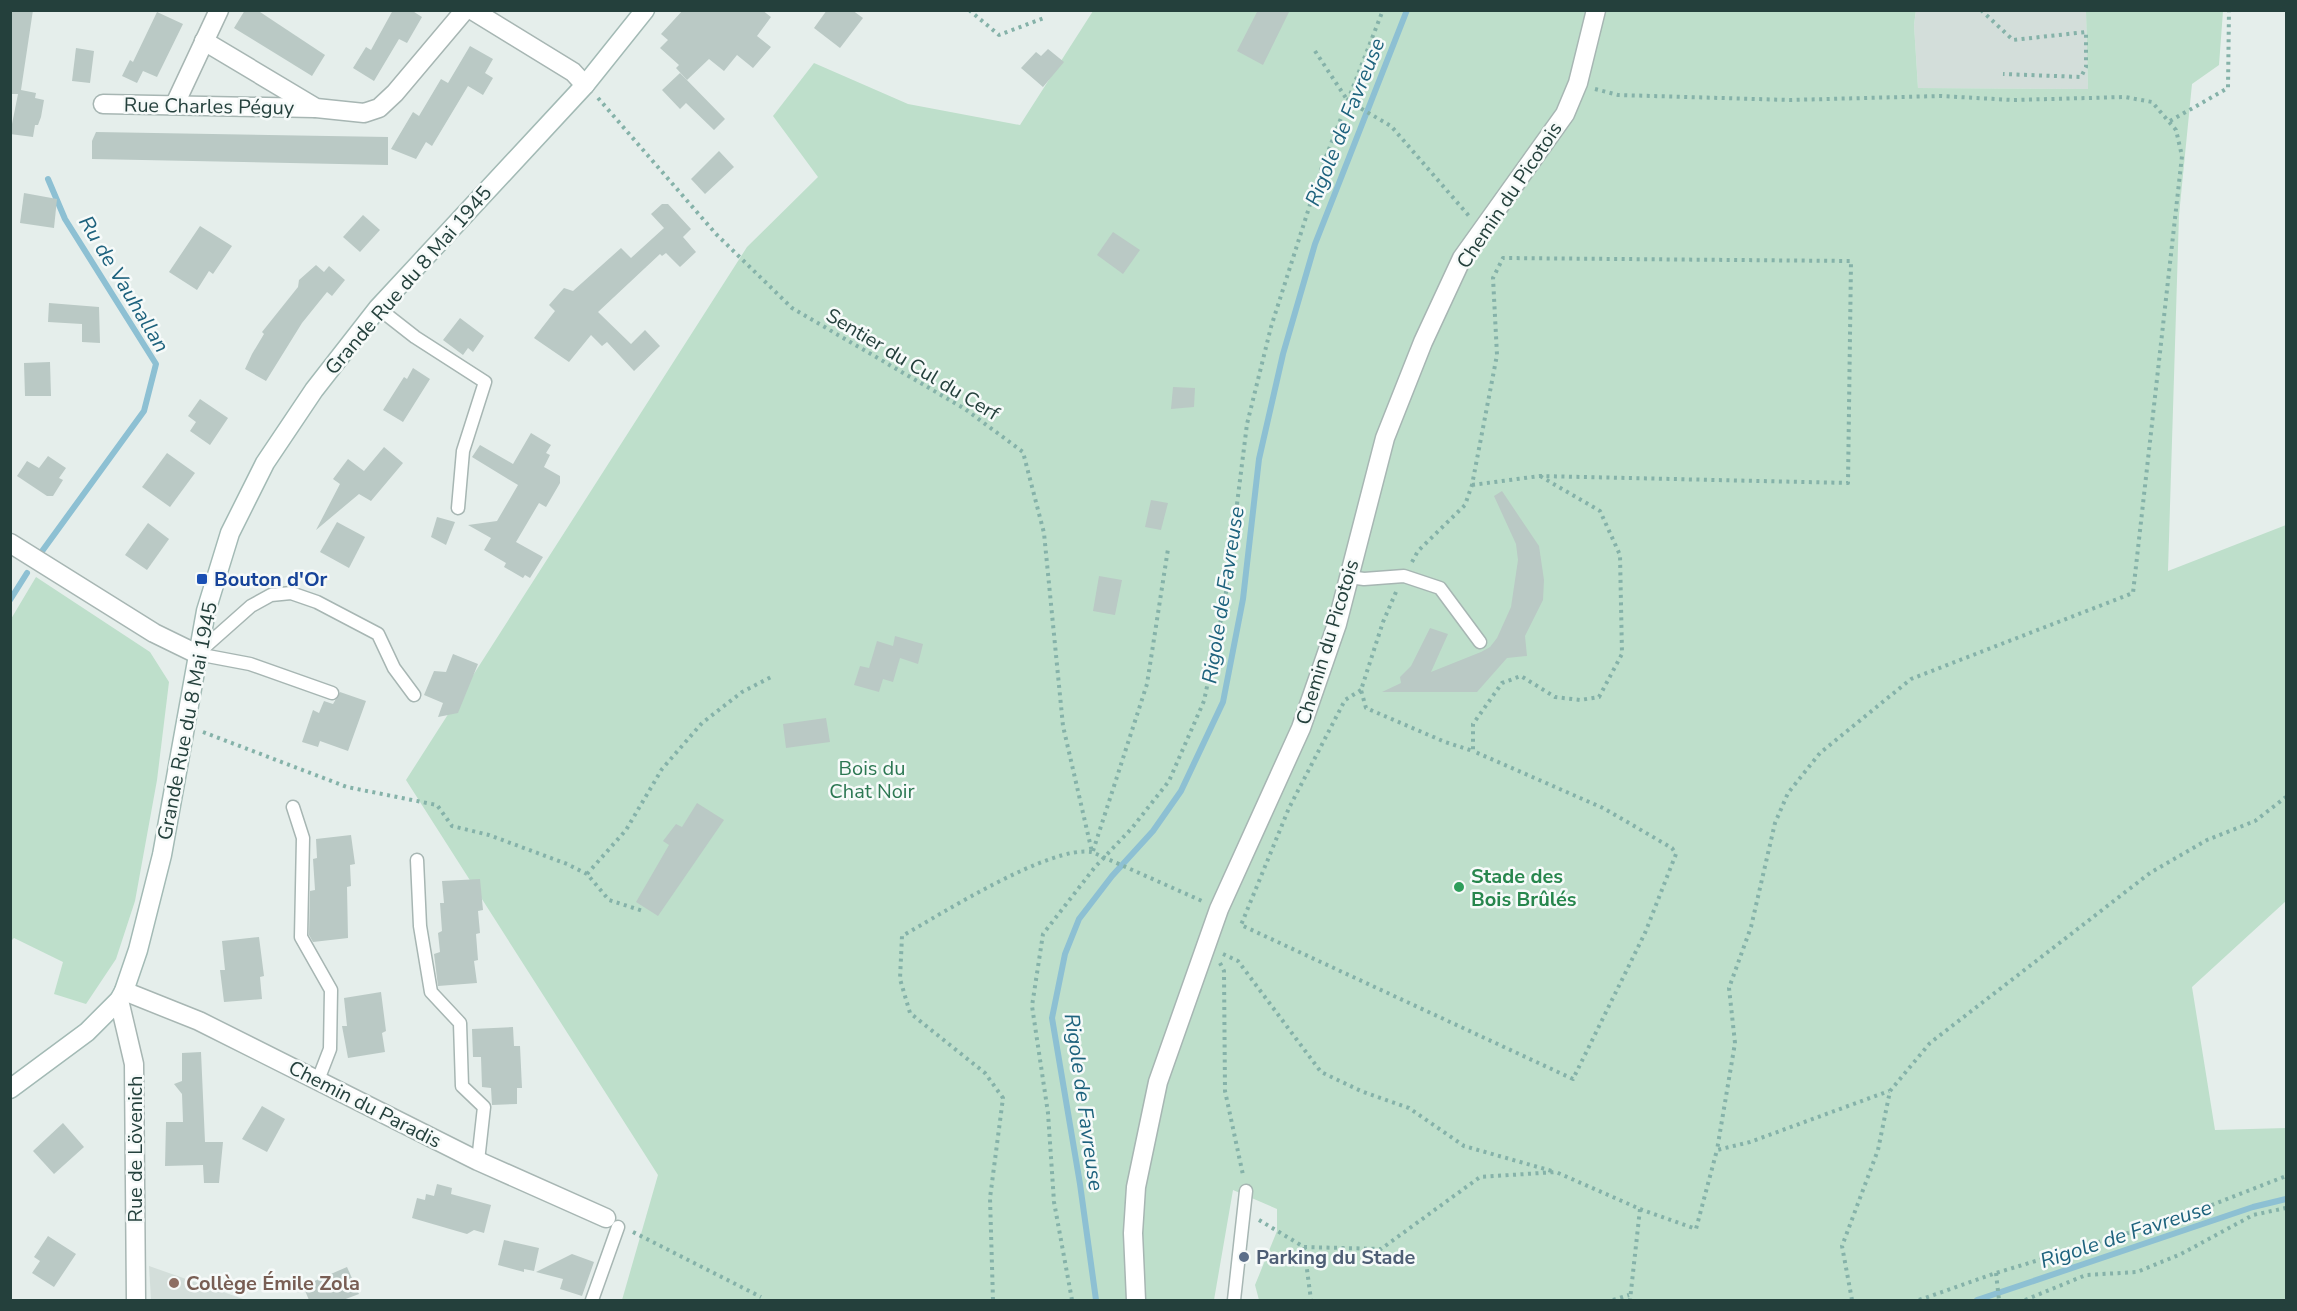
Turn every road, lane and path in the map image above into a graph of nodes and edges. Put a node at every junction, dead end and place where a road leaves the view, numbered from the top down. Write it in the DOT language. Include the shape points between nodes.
graph roads {
  1 [pos="219,10"];
  2 [pos="465,10"];
  3 [pos="472,10"];
  4 [pos="645,10"];
  5 [pos="969,10"];
  6 [pos="1383,10"];
  7 [pos="1596,10"];
  8 [pos="1981,10"];
  9 [pos="2229,10"];
  10 [pos="1044,18"];
  11 [pos="204,41"];
  12 [pos="1315,51"];
  13 [pos="2003,74"];
  14 [pos="1578,83"];
  15 [pos="585,85"];
  16 [pos="1348,101"];
  17 [pos="103,104"];
  18 [pos="175,104"];
  19 [pos="316,108"];
  20 [pos="2170,122"];
  21 [pos="1481,230"];
  22 [pos="378,308"];
  23 [pos="1540,476"];
  24 [pos="1472,485"];
  25 [pos="458,508"];
  26 [pos="10,543"];
  27 [pos="1168,549"];
  28 [pos="1404,576"];
  29 [pos="1349,577"];
  30 [pos="1480,642"];
  31 [pos="197,654"];
  32 [pos="772,676"];
  33 [pos="1361,690"];
  34 [pos="332,693"];
  35 [pos="414,694"];
  36 [pos="185,725"];
  37 [pos="1473,751"];
  38 [pos="2286,797"];
  39 [pos="293,807"];
  40 [pos="1092,852"];
  41 [pos="1104,857"];
  42 [pos="417,860"];
  43 [pos="587,874"];
  44 [pos="1219,909"];
  45 [pos="643,911"];
  46 [pos="122,995"];
  47 [pos="318,1080"];
  48 [pos="10,1089"];
  49 [pos="1890,1091"];
  50 [pos="1717,1150"];
  51 [pos="477,1161"];
  52 [pos="1556,1172"];
  53 [pos="2286,1176"];
  54 [pos="1246,1191"];
  55 [pos="2286,1208"];
  56 [pos="1640,1209"];
  57 [pos="1259,1220"];
  58 [pos="612,1223"];
  59 [pos="1304,1247"];
  60 [pos="1996,1273"];
  61 [pos="1629,1295"];
  62 [pos="761,1297"];
  63 [pos="136,1300"];
  64 [pos="592,1300"];
  65 [pos="993,1300"];
  66 [pos="1072,1300"];
  67 [pos="1136,1300"];
  68 [pos="1234,1300"];
  69 [pos="1311,1300"];
  70 [pos="1613,1300"];
  71 [pos="1630,1300"];
  72 [pos="1852,1300"];
  73 [pos="1919,1300"];
  74 [pos="1999,1300"];
  75 [pos="2025,1300"];
  1 -- 11 [label="street"];
  2 -- 19 [label="street, Rue Charles Péguy" via="379,108 364,113"];
  3 -- 15 [label="street" via="573,72"];
  4 -- 15 [label="street, Grande Rue du 8 Mai 1945"];
  5 -- 10 [label="path" via="999,35"];
  6 -- 16 [label="path"];
  7 -- 14 [label="street, Chemin du Picotois"];
  8 -- 13 [label="path" via="2013,40 2086,32 2086,67 2081,77"];
  9 -- 20 [label="path" via="2228,88"];
  11 -- 18 [label="street"];
  11 -- 19 [label="street, Rue Charles Péguy"];
  12 -- 16 [label="path"];
  14 -- 20 [label="path" via="1618,95 1790,100 2126,97 2152,102"];
  14 -- 21 [label="street, Chemin du Picotois" via="1565,114"];
  15 -- 22 [label="street, Grande Rue du 8 Mai 1945"];
  15 -- 40 [label="path, Sentier du Cul du Cerf" via="716,234 792,308 965,409 1023,452 1044,533 1063,726"];
  16 -- 21 [label="path" via="1391,126"];
  16 -- 41 [label="path" via="1282,284 1247,424 1224,600 1204,701 1169,781"];
  17 -- 18 [label="street, Rue Charles Péguy"];
  18 -- 19 [label="street, Rue Charles Péguy"];
  20 -- 50 [label="path" via="2182,156 2133,593 1911,679 1820,753 1788,794 1775,822 1751,927 1729,988 1735,1042"];
  21 -- 29 [label="street, Chemin du Picotois" via="1462,258 1423,342 1385,438"];
  22 -- 25 [label="lane" via="485,382 463,451"];
  22 -- 31 [label="street, Grande Rue du 8 Mai 1945" via="314,390 265,463 230,533"];
  23 -- 24 [label="path"];
  23 -- 24 [label="path" via="1848,483 1851,261 1503,258 1494,278 1497,355"];
  23 -- 37 [label="path" via="1600,511 1620,555 1622,654 1599,697 1556,697 1521,676 1502,683 1473,724"];
  24 -- 28 [label="path" via="1465,505 1418,551"];
  26 -- 31 [label="street" via="154,633"];
  27 -- 40 [label="path" via="1147,684"];
  28 -- 29 [label="lane"];
  28 -- 30 [label="lane" via="1440,588"];
  28 -- 33 [label="path" via="1383,622"];
  29 -- 44 [label="street, Chemin du Picotois" via="1301,728"];
  31 -- 34 [label="lane" via="249,664"];
  31 -- 35 [label="lane" via="251,606 271,595 291,593 326,606 378,634 394,668"];
  31 -- 36 [label="street, Grande Rue du 8 Mai 1945"];
  32 -- 43 [label="path" via="742,692 702,723 662,769 626,830"];
  33 -- 37 [label="path" via="1366,708"];
  33 -- 37 [label="path" via="1345,700 1294,798 1241,925 1573,1079 1645,933 1676,854 1604,808"];
  36 -- 43 [label="path" via="347,787 437,805 452,826 489,835"];
  36 -- 46 [label="street, Grande Rue du 8 Mai 1945" via="162,855 138,950"];
  38 -- 49 [label="path" via="2255,821 2208,840 2150,873 1930,1043"];
  39 -- 47 [label="lane" via="303,838 301,937 331,990 330,1049"];
  40 -- 41 [label="path"];
  40 -- 65 [label="path" via="1080,850 1018,872 902,936 900,979 910,1013 985,1073 1003,1098 990,1198"];
  41 -- 44 [label="path"];
  41 -- 66 [label="path" via="1043,933 1032,1006 1048,1113 1054,1202"];
  42 -- 51 [label="lane" via="420,926 431,992 460,1023 462,1086 484,1107"];
  43 -- 45 [label="path" via="609,900"];
  44 -- 67 [label="street, Chemin du Picotois" via="1158,1082 1146,1134 1135,1198"];
  46 -- 47 [label="street, Chemin du Paradis" via="199,1021"];
  46 -- 48 [label="street" via="87,1032"];
  46 -- 63 [label="street, Rue de Lövenich" via="134,1064"];
  47 -- 51 [label="street, Chemin du Paradis"];
  49 -- 50 [label="path" via="1750,1142"];
  49 -- 72 [label="path" via="1878,1150 1842,1246"];
  50 -- 56 [label="path" via="1696,1229"];
  51 -- 58 [label="street, Chemin du Paradis"];
  52 -- 54 [label="path" via="1464,1146 1409,1108 1360,1092 1321,1072 1238,961 1214,951 1224,971 1226,1091"];
  52 -- 56 [label="path"];
  52 -- 59 [label="path" via="1480,1177 1381,1249"];
  53 -- 60 [label="path" via="2181,1217"];
  54 -- 68 [label="lane"];
  55 -- 75 [label="path" via="2253,1215 2181,1254 2137,1272 2086,1275"];
  56 -- 61 [label="path"];
  57 -- 59 [label="path"];
  58 -- 62 [label="path"];
  58 -- 64 [label="lane"];
  59 -- 69 [label="path"];
  60 -- 73 [label="path"];
  60 -- 74 [label="path"];
  61 -- 70 [label="path"];
  61 -- 71 [label="path"];
}
